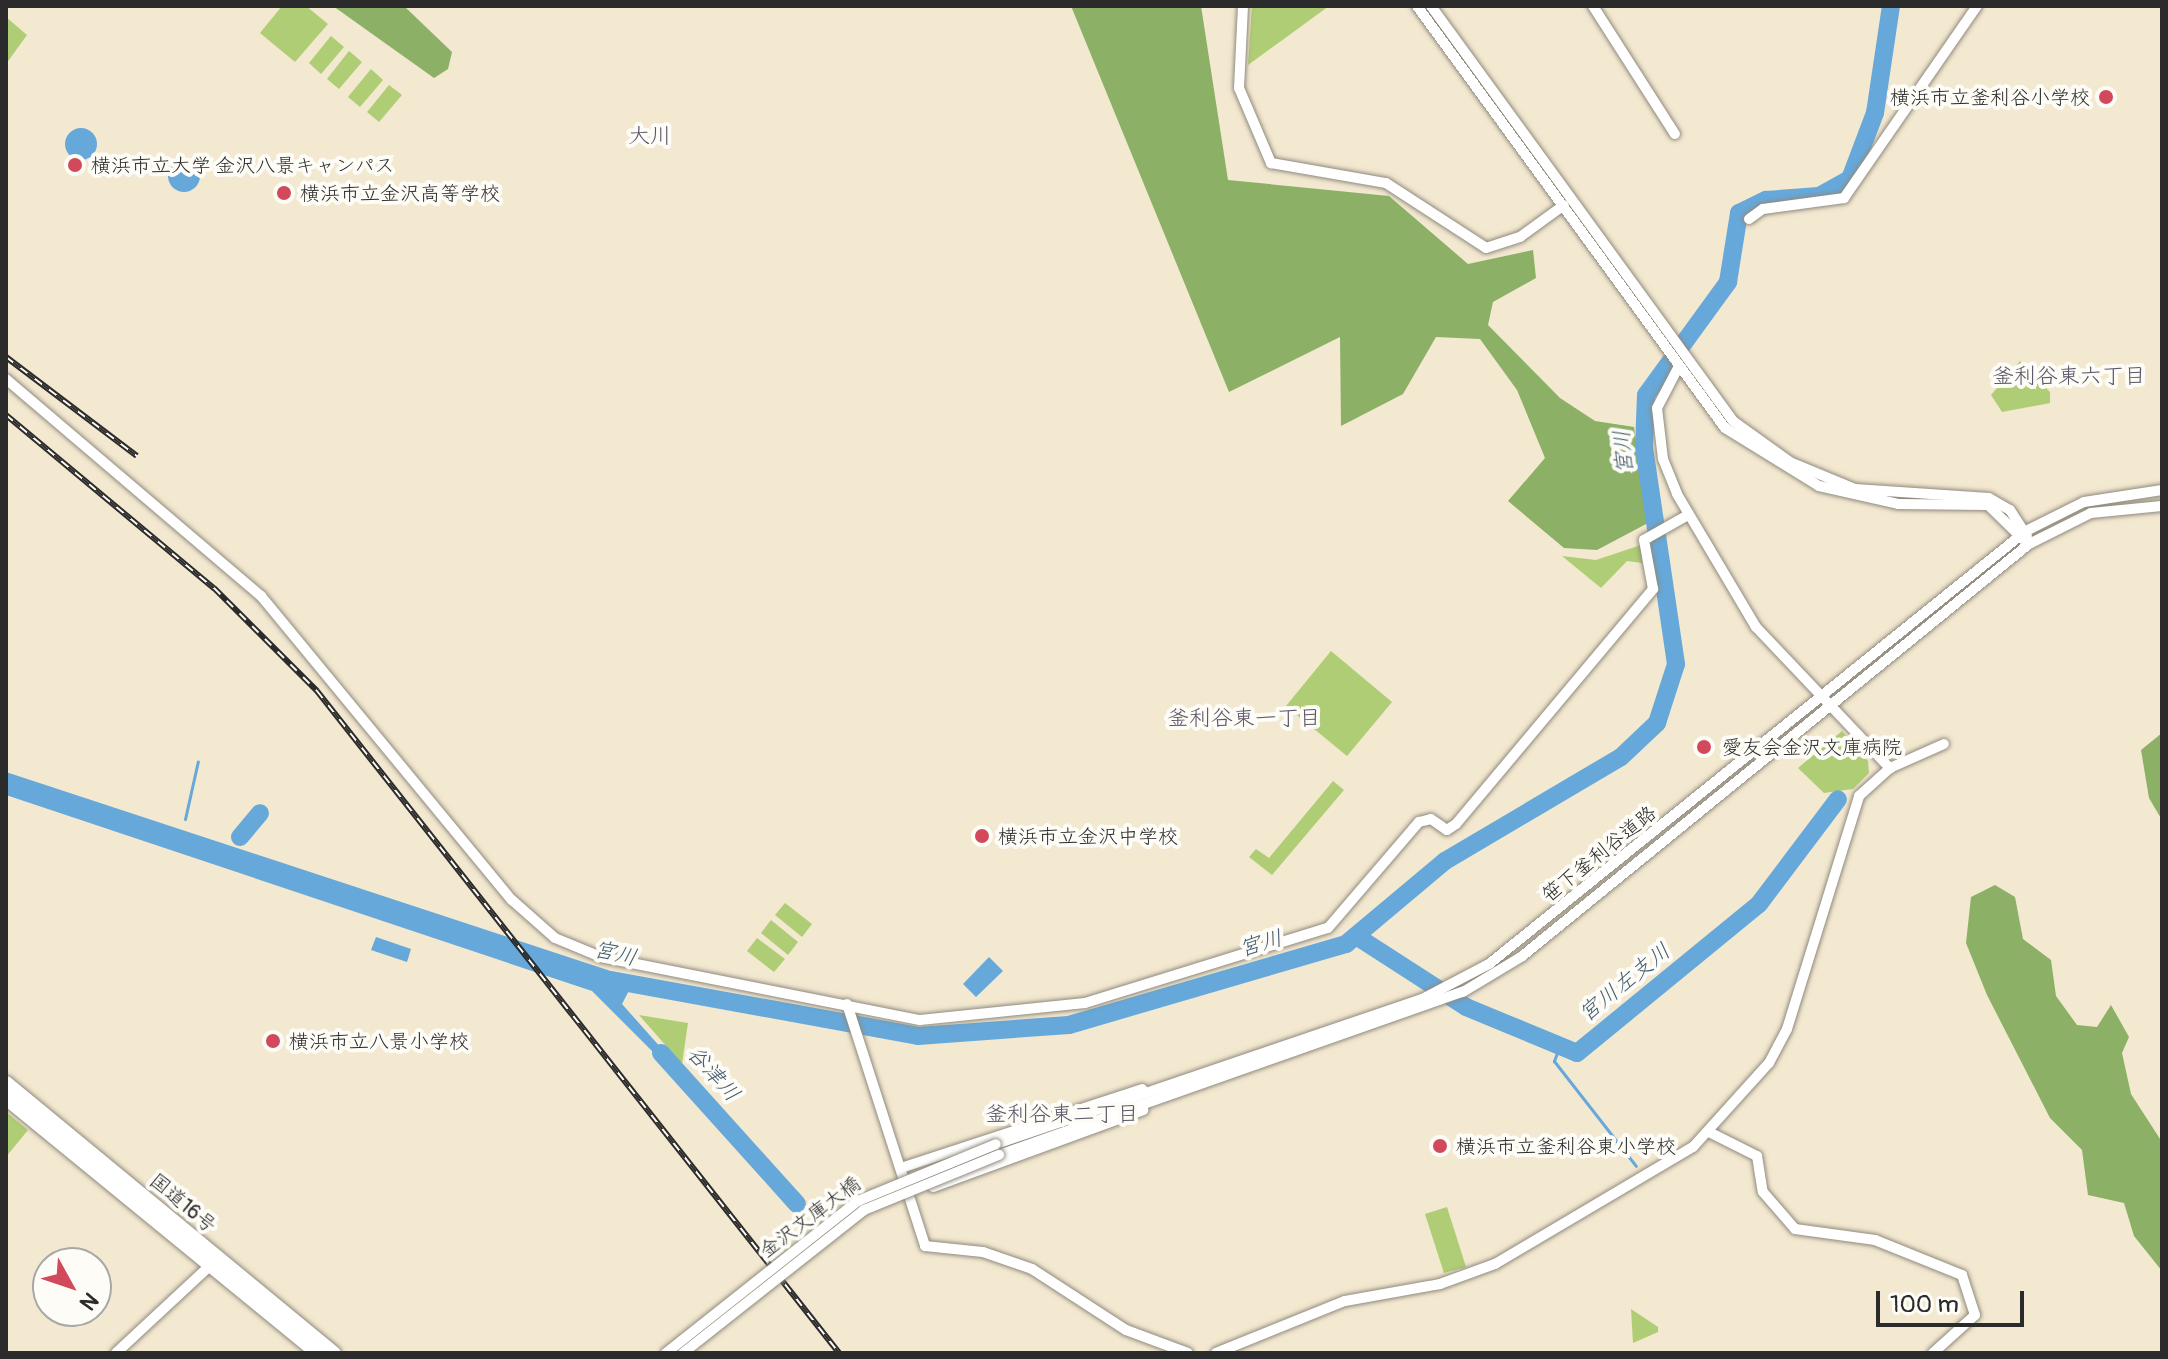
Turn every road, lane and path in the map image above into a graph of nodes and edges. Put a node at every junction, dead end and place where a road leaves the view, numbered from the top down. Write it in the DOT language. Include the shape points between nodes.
graph roads {
  1 [pos="1243,6"];
  2 [pos="1417,6"];
  3 [pos="1431,6"];
  4 [pos="1593,6"];
  5 [pos="1977,6"];
  6 [pos="1675,134"];
  7 [pos="1564,205"];
  8 [pos="1749,219"];
  9 [pos="1678,363"];
  10 [pos="6,379"];
  11 [pos="2162,490"];
  12 [pos="2162,506"];
  13 [pos="1688,515"];
  14 [pos="2022,534"];
  15 [pos="2029,544"];
  16 [pos="1823,692"];
  17 [pos="1832,704"];
  18 [pos="1944,744"];
  19 [pos="1890,768"];
  20 [pos="848,1009"];
  21 [pos="6,1083"];
  22 [pos="1174,1083"];
  23 [pos="6,1098"];
  24 [pos="1162,1099"];
  25 [pos="1709,1132"];
  26 [pos="998,1149"];
  27 [pos="901,1168"];
  28 [pos="910,1194"];
  29 [pos="214,1262"];
  30 [pos="116,1353"];
  31 [pos="317,1353"];
  32 [pos="334,1353"];
  33 [pos="666,1353"];
  34 [pos="683,1353"];
  35 [pos="1188,1353"];
  36 [pos="1216,1353"];
  37 [pos="1933,1353"];
  1 -- 7 [label="street" via="1239,88 1271,163 1386,183 1486,248 1520,237"];
  2 -- 7 [label="street"];
  3 -- 7 [label="street"];
  4 -- 6 [label="street"];
  5 -- 8 [label="street" via="1844,198 1763,209"];
  7 -- 9 [label="street"];
  9 -- 13 [label="street" via="1657,408 1657,431"];
  9 -- 14 [label="street" via="1725,428 1786,470 1853,496 1988,505"];
  10 -- 20 [label="street" via="261,596 539,927 601,957"];
  11 -- 14 [label="street, 笹下釜利谷道路" via="2084,502"];
  12 -- 15 [label="street, 笹下釜利谷道路" via="2091,513"];
  13 -- 16 [label="street" via="1745,614"];
  13 -- 20 [label="street" via="1644,540 1653,589 1456,824 1447,830 1431,819 1419,822 1328,928 1053,1010 933,1021"];
  14 -- 15 [label="street"];
  14 -- 16 [label="street, 笹下釜利谷道路"];
  15 -- 17 [label="street, 笹下釜利谷道路"];
  16 -- 17 [label="street"];
  16 -- 22 [label="street, 笹下釜利谷道路" via="1512,948 1422,999"];
  17 -- 19 [label="street"];
  17 -- 24 [label="street, 笹下釜利谷道路" via="1521,957 1463,992"];
  18 -- 19 [label="street"];
  19 -- 25 [label="street" via="1853,809 1827,884 1817,949 1787,1029 1769,1063"];
  20 -- 27 [label="street"];
  21 -- 29 [label="highway, 国道16号"];
  22 -- 26 [label="street, 笹下釜利谷道路"];
  22 -- 27 [label="street" via="1113,1094"];
  23 -- 29 [label="highway, 国道16号"];
  24 -- 26 [label="street, 笹下釜利谷道路"];
  24 -- 28 [label="street" via="1123,1122"];
  25 -- 36 [label="street" via="1495,1264 1440,1284 1345,1301"];
  25 -- 37 [label="street" via="1757,1156 1763,1192 1795,1229 1875,1240 1962,1275 1975,1315"];
  26 -- 33 [label="street, 金沢文庫大橋, bridge" via="858,1201"];
  26 -- 34 [label="street, 金沢文庫大橋, bridge" via="871,1205"];
  27 -- 28 [label="street"];
  28 -- 35 [label="street" via="925,1246 962,1248 1032,1269 1126,1330"];
  29 -- 30 [label="street"];
  29 -- 31 [label="highway, 国道16号"];
  29 -- 32 [label="highway, 国道16号"];
}
